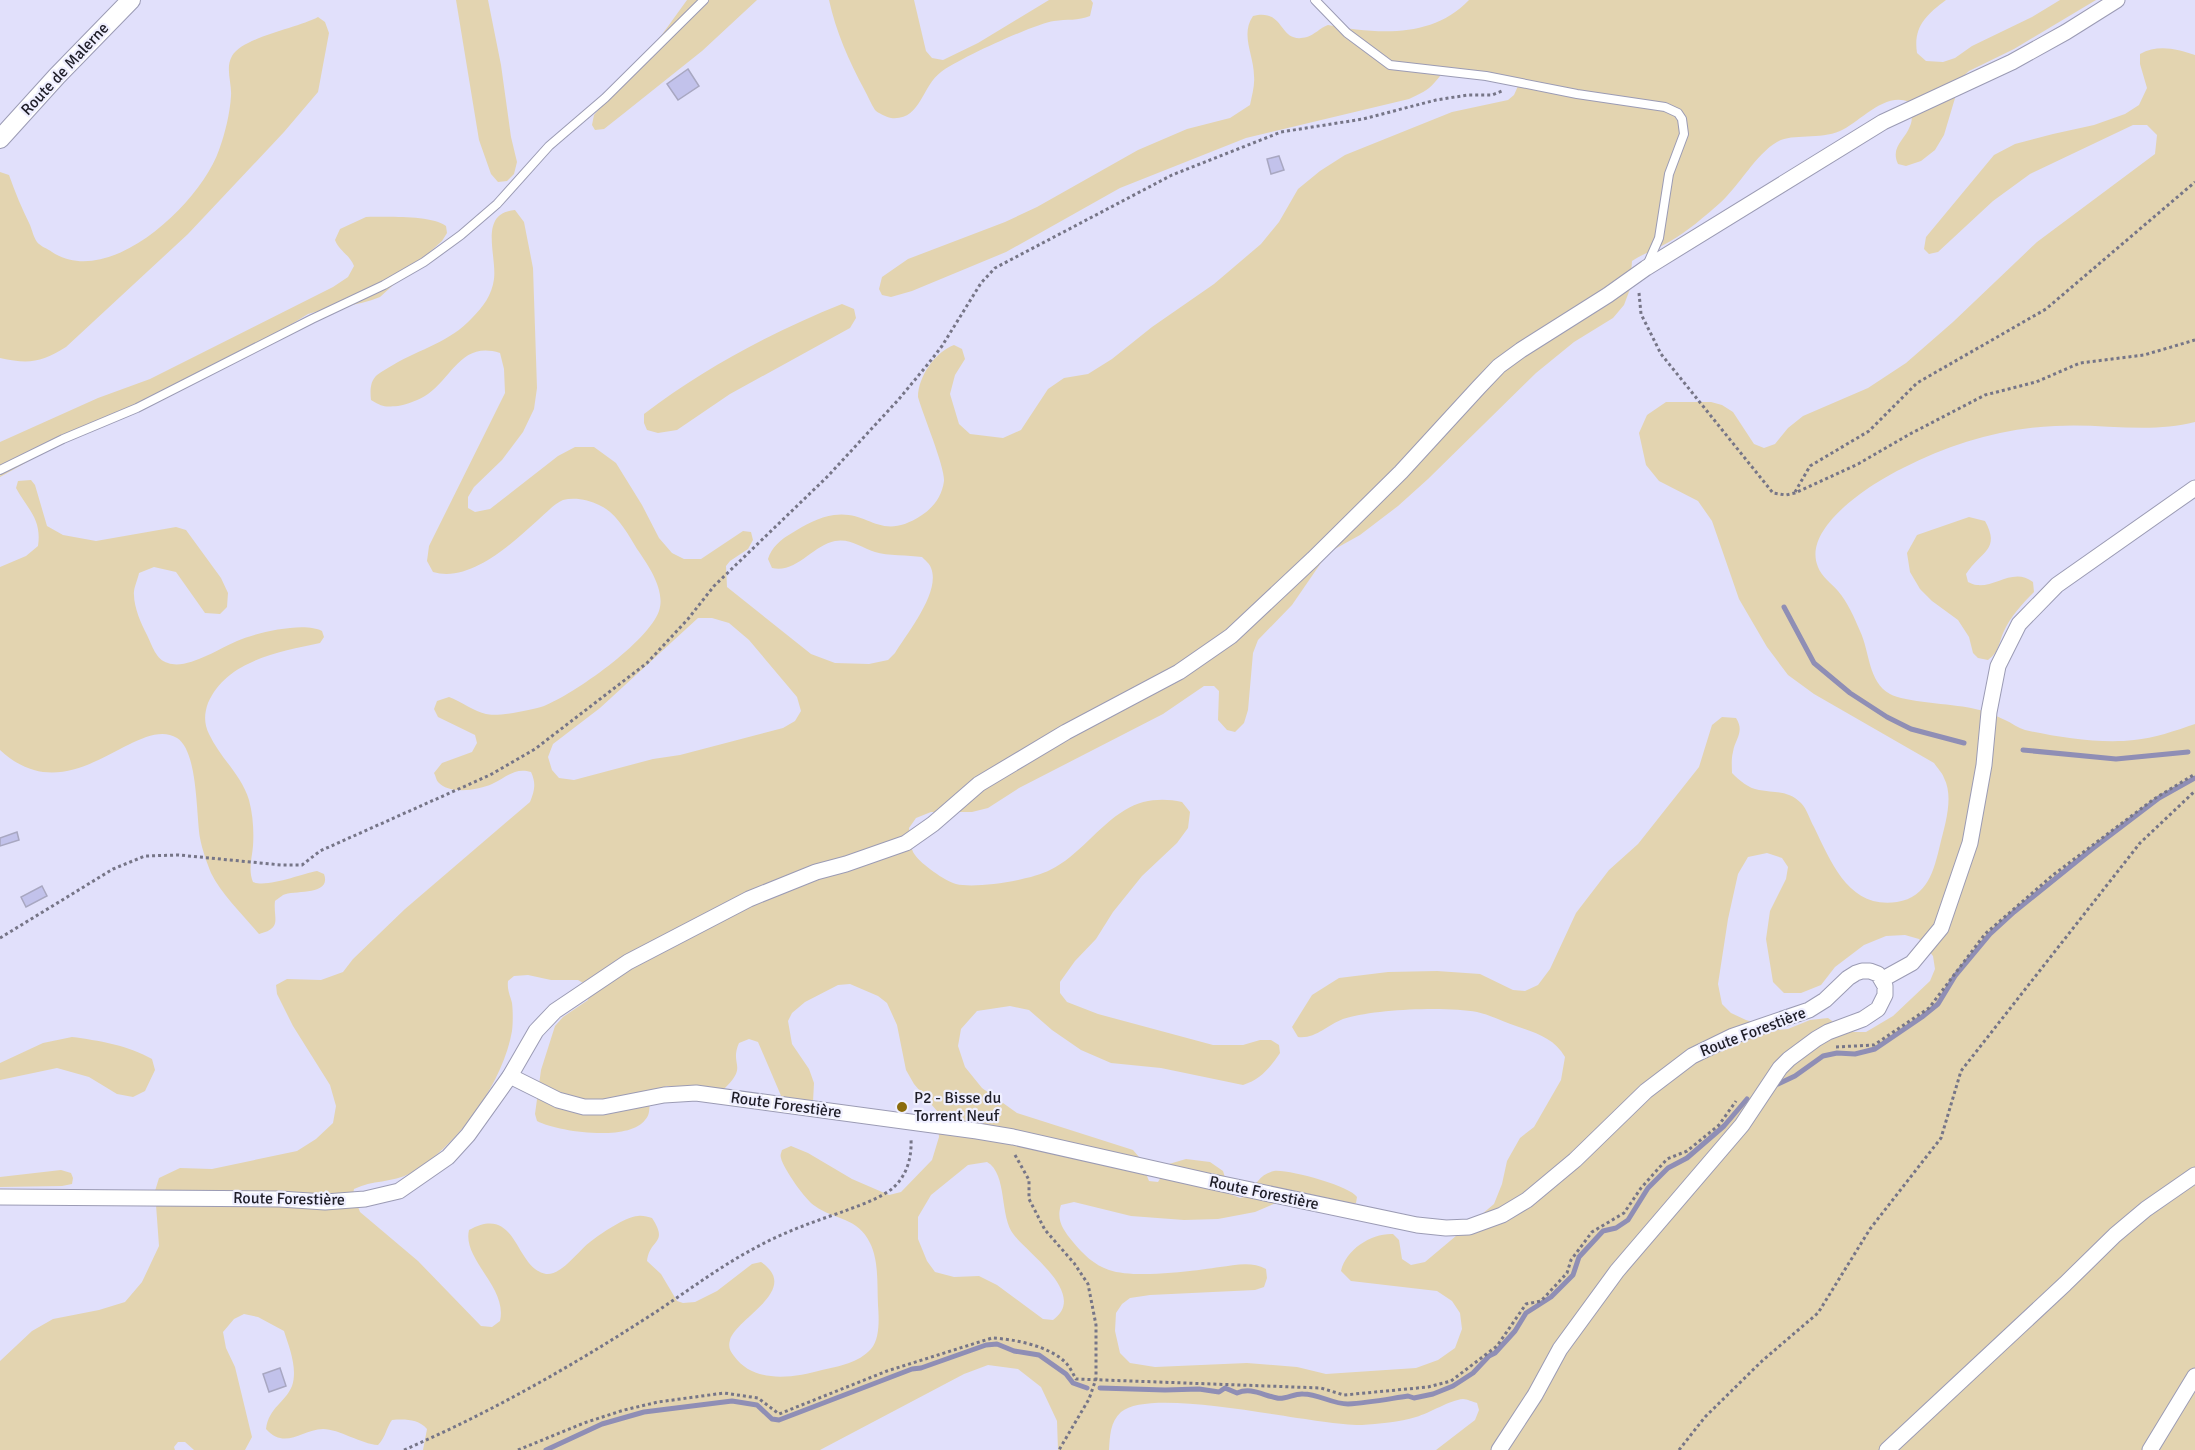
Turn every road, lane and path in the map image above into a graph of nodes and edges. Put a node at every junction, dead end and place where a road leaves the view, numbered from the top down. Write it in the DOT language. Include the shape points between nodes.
graph roads {
  1 [pos="131,0"];
  2 [pos="704,0"];
  3 [pos="1315,0"];
  4 [pos="2117,0"];
  5 [pos="1511,81"];
  6 [pos="0,139"];
  7 [pos="2195,182"];
  8 [pos="1646,268"];
  9 [pos="2195,340"];
  10 [pos="0,470"];
  11 [pos="2195,488"];
  12 [pos="1795,493"];
  13 [pos="2195,774"];
  14 [pos="2195,791"];
  15 [pos="0,938"];
  16 [pos="1883,979"];
  17 [pos="1833,1047"];
  18 [pos="510,1076"];
  19 [pos="1745,1096"];
  20 [pos="909,1122"];
  21 [pos="1004,1135"];
  22 [pos="2195,1175"];
  23 [pos="0,1197"];
  24 [pos="2195,1376"];
  25 [pos="1096,1379"];
  26 [pos="404,1450"];
  27 [pos="518,1450"];
  28 [pos="1059,1450"];
  29 [pos="1498,1450"];
  30 [pos="1679,1450"];
  31 [pos="1887,1450"];
  32 [pos="2150,1450"];
  1 -- 6 [label="street, Route de Malerne"];
  2 -- 10 [label="lane" via="605,98 549,146 496,204 424,262 138,408"];
  3 -- 5 [label="lane" via="1347,33 1390,65"];
  4 -- 8 [label="street" via="2012,62 1882,122"];
  5 -- 8 [label="lane" via="1665,107 1678,113 1684,134 1669,174 1659,238"];
  5 -- 15 [label="path" via="1492,95 1436,100 1363,119 1292,129 1239,147 1157,182 995,268 981,283 942,346 899,399 828,476 714,586 665,645 579,717 512,763 320,852 302,865 155,854 137,858"];
  7 -- 12 [label="path" via="2046,309 1917,383 1869,431 1810,466"];
  8 -- 12 [label="path" via="1639,289 1641,314 1661,354 1773,493"];
  8 -- 18 [label="street" via="1499,366 1377,496 1231,636 1179,672 979,784 906,843 749,899 628,962 555,1011 536,1031"];
  9 -- 12 [label="path" via="2144,355 2080,363 2036,382 1985,395 1858,464"];
  11 -- 16 [label="street" via="2057,585 2019,624 1998,666 1970,843 1941,928 1912,963"];
  13 -- 17 [label="path" via="2154,799 2053,875 1985,934 1929,1008 1874,1045"];
  14 -- 30 [label="path" via="2140,843 1961,1071 1941,1138 1870,1229 1818,1313 1762,1361"];
  16 -- 21 [label="street, Route Forestière" via="1870,971 1856,973 1809,1010 1733,1036 1692,1056 1646,1091 1527,1200 1502,1215 1469,1227 1417,1225"];
  16 -- 29 [label="street, Route Forestière" via="1885,995 1878,1009 1828,1032 1780,1068 1742,1125 1617,1271 1569,1335"];
  18 -- 20 [label="street, Route Forestière" via="558,1100 585,1107 696,1093"];
  18 -- 23 [label="street, Route Forestière" via="448,1157 399,1191 325,1202"];
  19 -- 25 [label="path" via="1719,1125 1687,1151 1667,1159 1624,1214 1592,1232 1571,1260 1567,1273 1541,1301 1526,1304 1497,1346 1451,1381 1428,1388 1344,1395 1321,1388"];
  20 -- 21 [label="street, Route Forestière"];
  20 -- 26 [label="path" via="909,1161 890,1191 757,1247 546,1380"];
  21 -- 25 [label="path" via="1029,1180 1029,1199 1040,1221 1088,1284 1096,1325"];
  22 -- 31 [label="street" via="2115,1235"];
  24 -- 32 [label="street"];
  25 -- 27 [label="path" via="1076,1379 1065,1362 1042,1348 992,1338 887,1371 779,1414 758,1398 724,1393 658,1402 584,1423"];
  25 -- 28 [label="path" via="1089,1399"];
}
